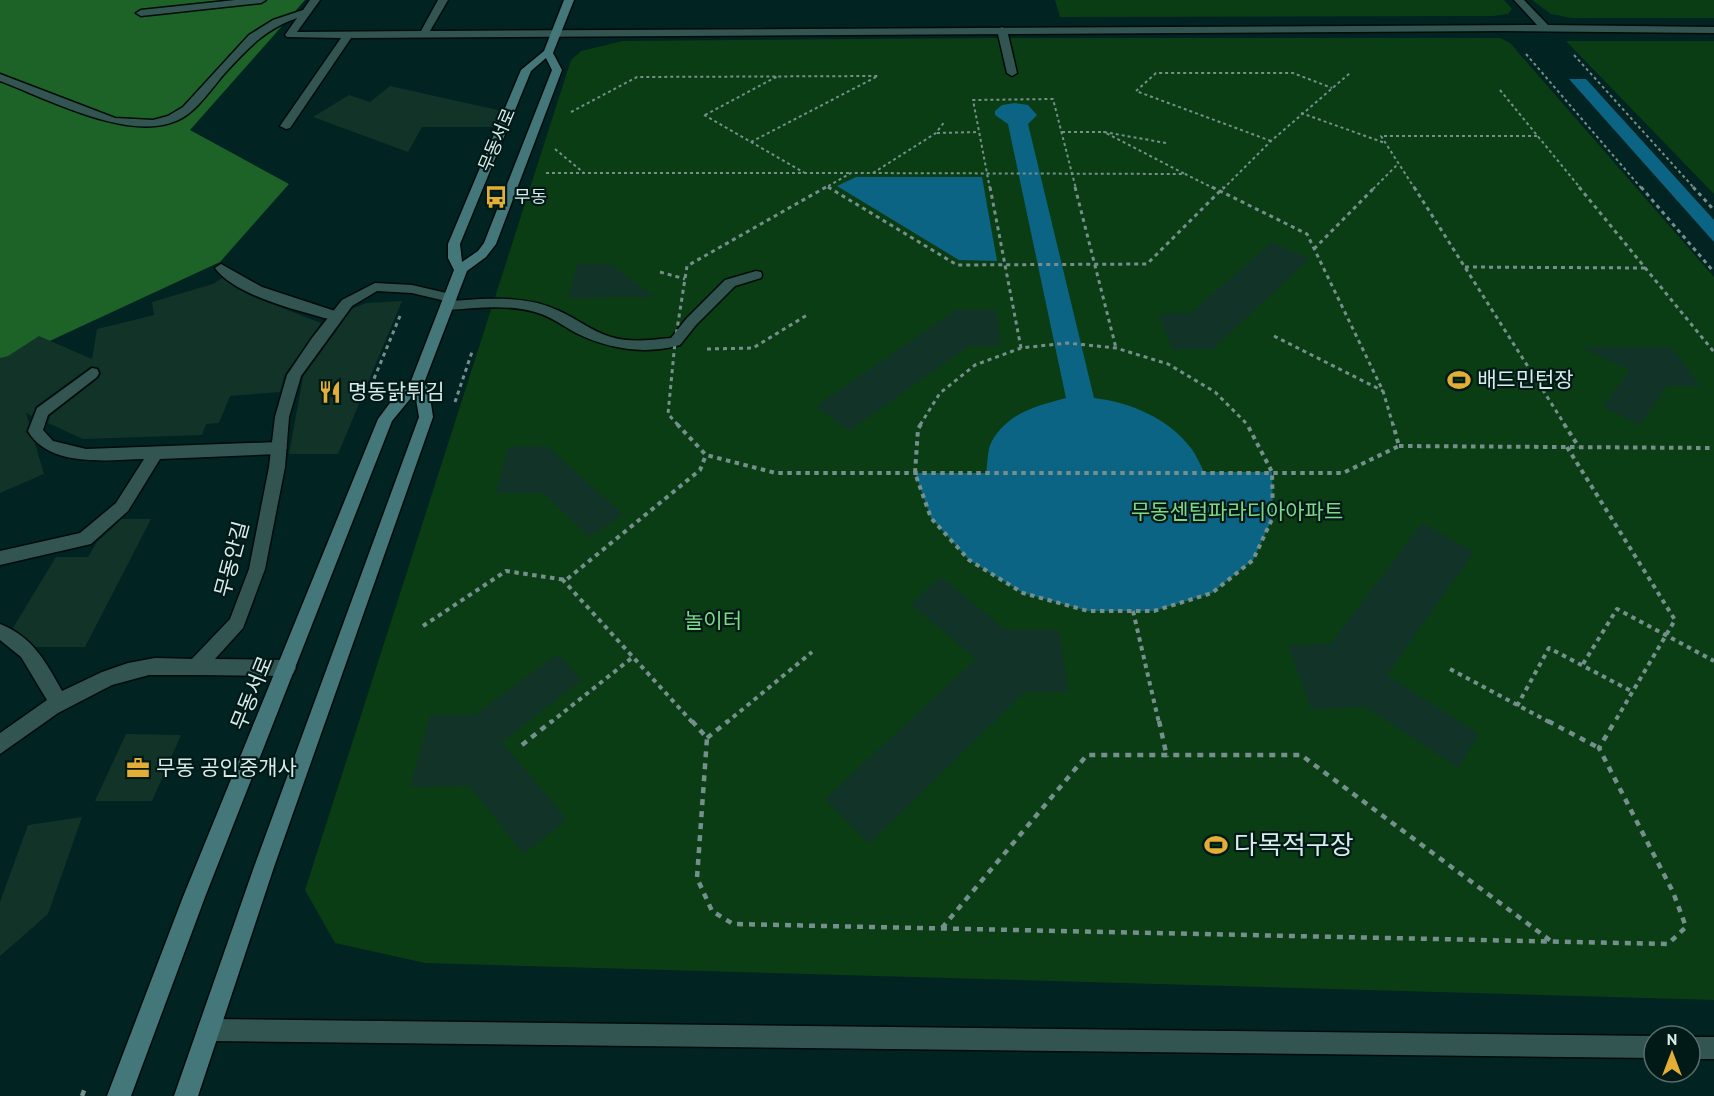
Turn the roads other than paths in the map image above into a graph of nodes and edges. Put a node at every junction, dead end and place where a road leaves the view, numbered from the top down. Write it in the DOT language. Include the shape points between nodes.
graph roads {
  1 [pos="261,0"];
  2 [pos="315,0"];
  3 [pos="443,0"];
  4 [pos="569,0"];
  5 [pos="1519,0"];
  6 [pos="307,12"];
  7 [pos="141,13"];
  8 [pos="1545,28"];
  9 [pos="1002,30"];
  10 [pos="1714,30"];
  11 [pos="348,34"];
  12 [pos="424,34"];
  13 [pos="556,34"];
  14 [pos="548,53"];
  15 [pos="1012,74"];
  16 [pos="0,77"];
  17 [pos="286,126"];
  18 [pos="221,268"];
  19 [pos="461,269"];
  20 [pos="756,275"];
  21 [pos="449,302"];
  22 [pos="336,316"];
  23 [pos="92,374"];
  24 [pos="417,384"];
  25 [pos="279,448"];
  26 [pos="156,453"];
  27 [pos="0,558"];
  28 [pos="0,632"];
  29 [pos="195,667"];
  30 [pos="287,668"];
  31 [pos="59,703"];
  32 [pos="0,746"];
  33 [pos="208,1030"];
  34 [pos="1642,1047"];
  35 [pos="118,1096"];
  36 [pos="186,1096"];
  1 -- 7 [label="street"];
  2 -- 6 [label="street"];
  3 -- 12 [label="street"];
  4 -- 13 [label="main road, 무동서로"];
  5 -- 8 [label="street"];
  6 -- 11 [label="street" via="291,35"];
  6 -- 16 [label="street" via="276,22 253,37 187,109 172,119 153,123 113,121"];
  8 -- 9 [label="street"];
  8 -- 10 [label="street"];
  9 -- 13 [label="street"];
  9 -- 15 [label="street"];
  11 -- 12 [label="street"];
  11 -- 17 [label="street"];
  12 -- 13 [label="street"];
  13 -- 14 [label="main road, 무동서로"];
  14 -- 19 [label="main road, 무동서로" via="526,70 454,244 455,264"];
  14 -- 19 [label="main road, 무동서로" via="557,69 490,244"];
  18 -- 22 [label="street" via="227,276 275,297"];
  19 -- 21 [label="main road, 무동서로"];
  20 -- 21 [label="street, 무동안길" via="730,283 691,322 678,347 609,343 549,311 518,304"];
  21 -- 22 [label="street, 무동안길" via="412,289 375,287 346,303"];
  21 -- 24 [label="main road, 무동서로"];
  22 -- 25 [label="street, 무동안길" via="294,375 282,417"];
  23 -- 26 [label="street" via="42,412 35,431 48,445 86,455"];
  24 -- 30 [label="main road, 무동서로" via="385,419"];
  24 -- 33 [label="main road" via="424,398 426,417"];
  25 -- 26 [label="street"];
  25 -- 29 [label="street, 무동안길" via="257,569 237,623"];
  26 -- 27 [label="street" via="122,507 85,539"];
  28 -- 31 [label="street" via="12,635 38,665"];
  29 -- 30 [label="street"];
  29 -- 31 [label="street" via="150,667 92,684"];
  30 -- 35 [label="main road, 무동서로"];
  31 -- 32 [label="street" via="34,717"];
  33 -- 34 [label="street"];
  33 -- 36 [label="main road"];
}
